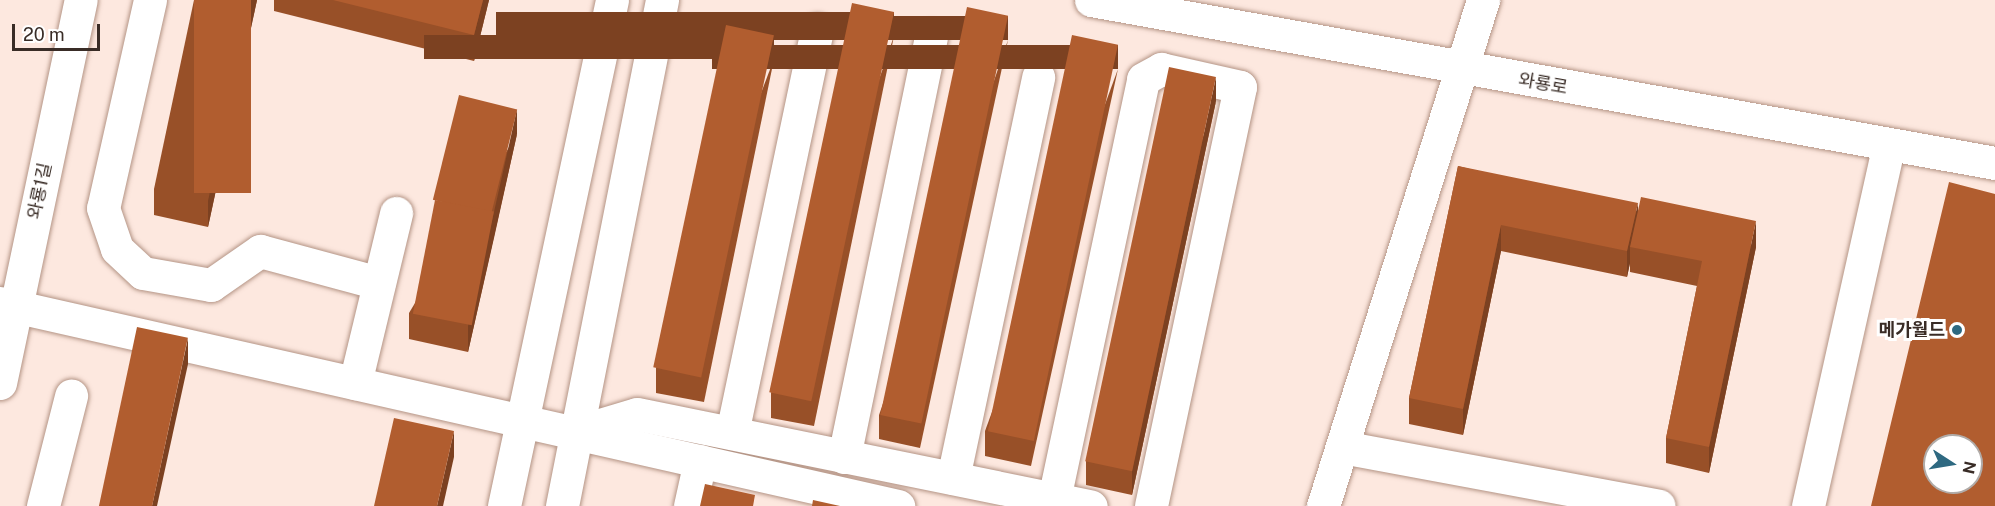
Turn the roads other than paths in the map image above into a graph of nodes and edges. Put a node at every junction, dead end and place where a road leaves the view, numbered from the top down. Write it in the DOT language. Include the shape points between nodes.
graph roads {
  1 [pos="81,0"];
  2 [pos="150,0"];
  3 [pos="612,0"];
  4 [pos="662,0"];
  5 [pos="1091,0"];
  6 [pos="1483,0"];
  7 [pos="817,30"];
  8 [pos="931,37"];
  9 [pos="1461,69"];
  10 [pos="1038,77"];
  11 [pos="1888,147"];
  12 [pos="1995,163"];
  13 [pos="396,213"];
  14 [pos="379,283"];
  15 [pos="8,305"];
  16 [pos="0,383"];
  17 [pos="355,383"];
  18 [pos="71,396"];
  19 [pos="521,419"];
  20 [pos="578,431"];
  21 [pos="732,433"];
  22 [pos="1342,447"];
  23 [pos="844,457"];
  24 [pos="700,461"];
  25 [pos="953,478"];
  26 [pos="801,496"];
  27 [pos="1053,499"];
  28 [pos="43,506"];
  29 [pos="504,506"];
  30 [pos="562,506"];
  31 [pos="690,506"];
  32 [pos="898,506"];
  33 [pos="1091,506"];
  34 [pos="1151,506"];
  35 [pos="1323,506"];
  36 [pos="1659,506"];
  37 [pos="1808,506"];
  1 -- 15 [label="street, 와룡1길"];
  2 -- 14 [label="street" via="103,208 117,249 143,273 211,285 260,251"];
  3 -- 19 [label="street"];
  4 -- 20 [label="street"];
  5 -- 9 [label="street, 와룡로"];
  6 -- 9 [label="street"];
  7 -- 21 [label="street"];
  8 -- 23 [label="street"];
  9 -- 11 [label="street, 와룡로"];
  9 -- 22 [label="street"];
  10 -- 25 [label="street"];
  11 -- 12 [label="street, 와룡로"];
  11 -- 37 [label="street"];
  13 -- 14 [label="street"];
  14 -- 17 [label="street"];
  15 -- 16 [label="street, 와룡1길"];
  15 -- 17 [label="street"];
  17 -- 19 [label="street"];
  18 -- 28 [label="street"];
  19 -- 20 [label="street"];
  19 -- 29 [label="street"];
  20 -- 21 [label="street" via="637,414"];
  20 -- 24 [label="street"];
  20 -- 30 [label="street"];
  21 -- 23 [label="street"];
  22 -- 35 [label="street"];
  22 -- 36 [label="street"];
  23 -- 25 [label="street"];
  24 -- 26 [label="street"];
  24 -- 31 [label="street"];
  25 -- 27 [label="street"];
  26 -- 32 [label="street"];
  27 -- 33 [label="street"];
  27 -- 34 [label="street" via="1143,79 1161,69 1240,87"];
}
